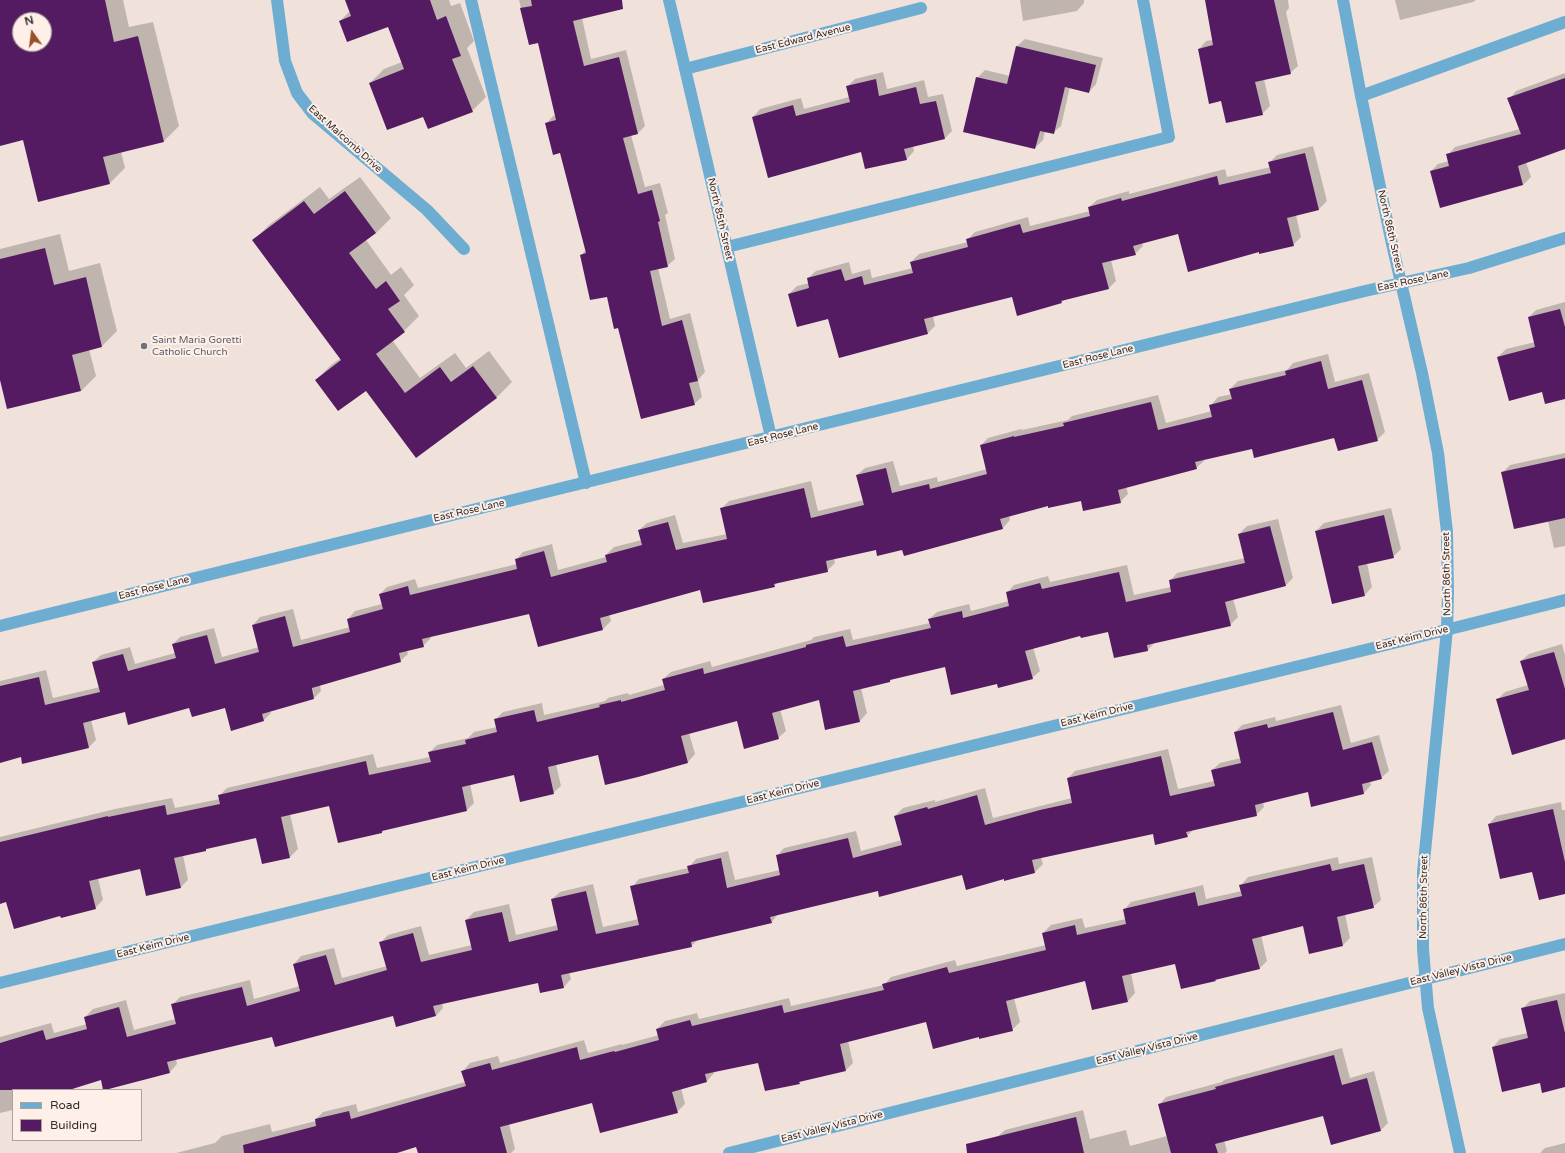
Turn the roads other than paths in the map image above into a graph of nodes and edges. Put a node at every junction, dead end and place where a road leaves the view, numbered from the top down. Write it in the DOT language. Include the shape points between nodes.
graph roads {
  1 [pos="277,0"];
  2 [pos="471,0"];
  3 [pos="669,0"];
  4 [pos="1143,0"];
  5 [pos="1342,0"];
  6 [pos="922,8"];
  7 [pos="1565,22"];
  8 [pos="686,69"];
  9 [pos="1361,96"];
  10 [pos="1565,238"];
  11 [pos="727,247"];
  12 [pos="464,249"];
  13 [pos="1402,283"];
  14 [pos="771,438"];
  15 [pos="586,483"];
  16 [pos="1565,600"];
  17 [pos="0,626"];
  18 [pos="1447,630"];
  19 [pos="1565,944"];
  20 [pos="1425,979"];
  21 [pos="0,983"];
  22 [pos="728,1153"];
  23 [pos="1460,1153"];
  1 -- 12 [label="street, East Malcomb Drive" via="285,61 297,93 313,114 427,210"];
  2 -- 15 [label="street"];
  3 -- 8 [label="street, North 85th Street"];
  4 -- 11 [label="street" via="1169,137"];
  5 -- 9 [label="street, North 86th Street"];
  6 -- 8 [label="street, East Edward Avenue"];
  7 -- 9 [label="street"];
  8 -- 11 [label="street, North 85th Street"];
  9 -- 13 [label="street, North 86th Street"];
  10 -- 13 [label="street, East Rose Lane" via="1469,268"];
  11 -- 14 [label="street, North 85th Street"];
  13 -- 14 [label="street, East Rose Lane"];
  13 -- 18 [label="street, North 86th Street" via="1438,453 1447,532"];
  14 -- 15 [label="street, East Rose Lane"];
  15 -- 17 [label="street, East Rose Lane"];
  16 -- 18 [label="street, East Keim Drive"];
  18 -- 20 [label="street, North 86th Street" via="1423,872"];
  18 -- 21 [label="street, East Keim Drive"];
  19 -- 20 [label="street, East Valley Vista Drive"];
  20 -- 22 [label="street, East Valley Vista Drive"];
  20 -- 23 [label="street, North 86th Street" via="1432,1032"];
}
